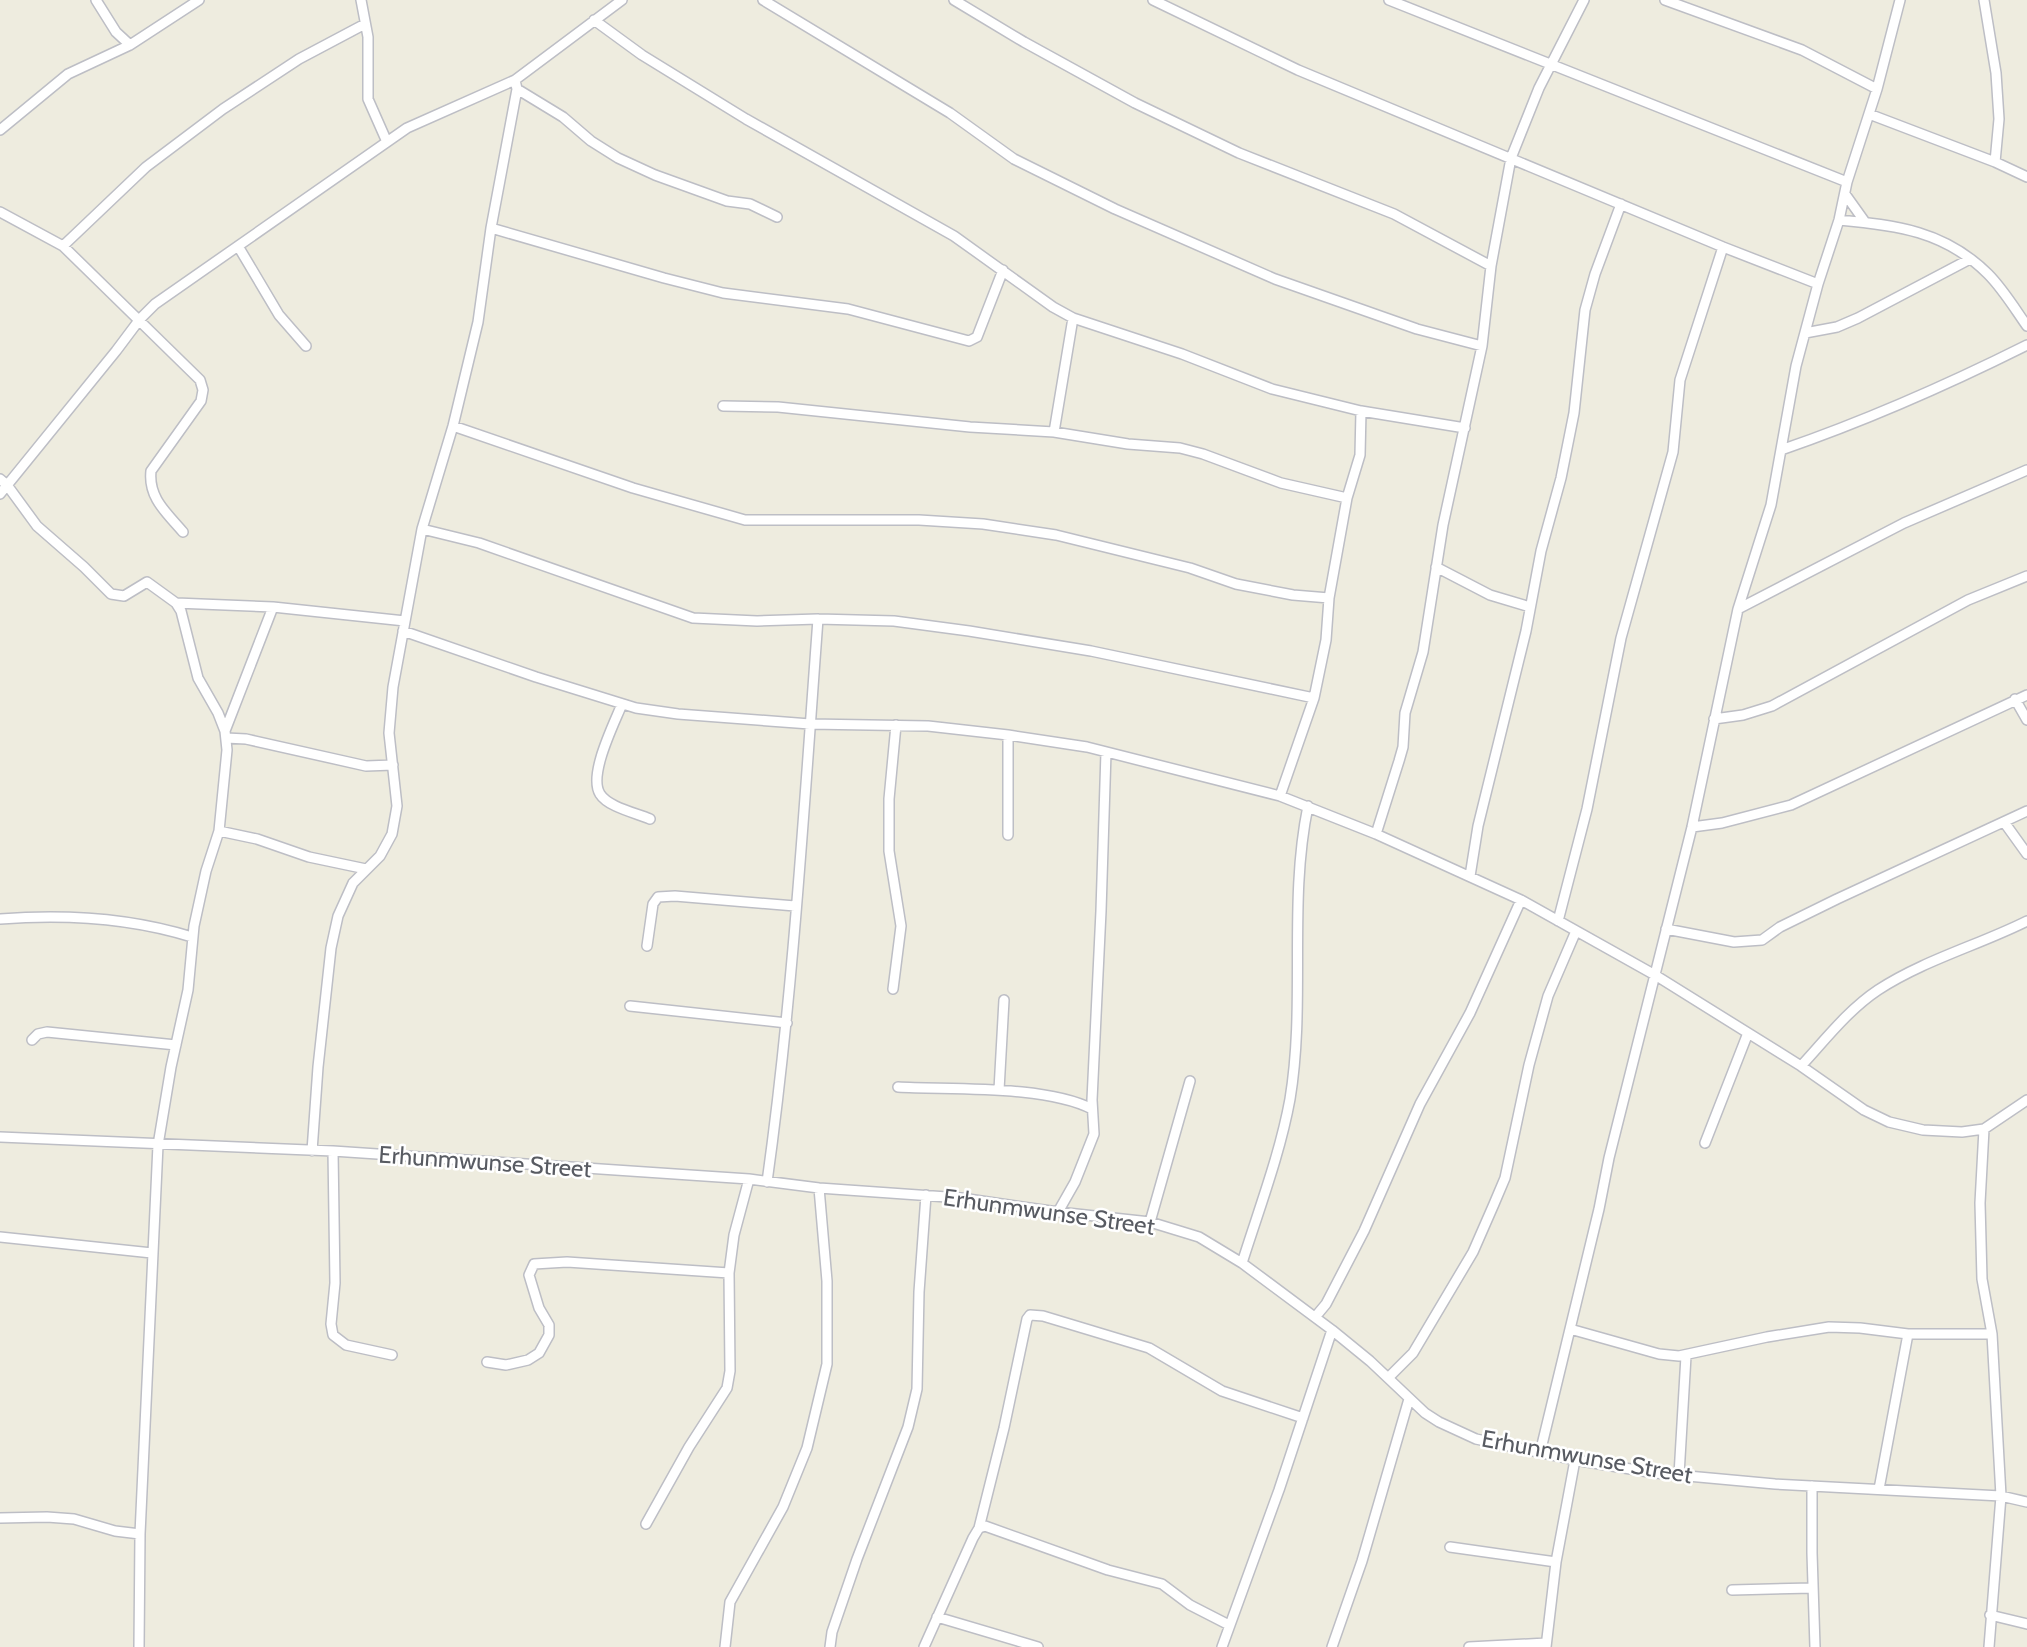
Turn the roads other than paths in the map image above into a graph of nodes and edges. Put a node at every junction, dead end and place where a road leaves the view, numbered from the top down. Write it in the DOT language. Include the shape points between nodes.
graph roads {
  1 [pos="96,0"];
  2 [pos="198,0"];
  3 [pos="361,0"];
  4 [pos="622,0"];
  5 [pos="763,0"];
  6 [pos="954,0"];
  7 [pos="1153,0"];
  8 [pos="1390,0"];
  9 [pos="1584,0"];
  10 [pos="1665,0"];
  11 [pos="1900,0"];
  12 [pos="1984,0"];
  13 [pos="594,20"];
  14 [pos="365,24"];
  15 [pos="130,46"];
  16 [pos="1550,65"];
  17 [pos="516,85"];
  18 [pos="1877,89"];
  19 [pos="1869,114"];
  20 [pos="0,130"];
  21 [pos="387,142"];
  22 [pos="1511,158"];
  23 [pos="1995,162"];
  24 [pos="2027,177"];
  25 [pos="1847,182"];
  26 [pos="1845,194"];
  27 [pos="1621,204"];
  28 [pos="0,212"];
  29 [pos="777,217"];
  30 [pos="1839,220"];
  31 [pos="1865,222"];
  32 [pos="491,228"];
  33 [pos="63,246"];
  34 [pos="238,246"];
  35 [pos="1723,247"];
  36 [pos="1970,259"];
  37 [pos="1491,266"];
  38 [pos="1003,270"];
  39 [pos="1818,284"];
  40 [pos="1073,318"];
  41 [pos="140,319"];
  42 [pos="2027,326"];
  43 [pos="1805,332"];
  44 [pos="2027,345"];
  45 [pos="306,346"];
  46 [pos="1482,346"];
  47 [pos="723,406"];
  48 [pos="1362,411"];
  49 [pos="453,426"];
  50 [pos="1465,428"];
  51 [pos="1054,432"];
  52 [pos="1781,450"];
  53 [pos="2027,470"];
  54 [pos="4,482"];
  55 [pos="0,494"];
  56 [pos="1347,498"];
  57 [pos="422,530"];
  58 [pos="183,532"];
  59 [pos="1436,567"];
  60 [pos="2027,576"];
  61 [pos="1329,598"];
  62 [pos="176,603"];
  63 [pos="273,607"];
  64 [pos="1530,607"];
  65 [pos="1738,609"];
  66 [pos="818,619"];
  67 [pos="404,626"];
  68 [pos="2027,695"];
  69 [pos="1314,698"];
  70 [pos="2015,699"];
  71 [pos="622,704"];
  72 [pos="1714,719"];
  73 [pos="2027,720"];
  74 [pos="810,724"];
  75 [pos="896,725"];
  76 [pos="225,734"];
  77 [pos="1008,735"];
  78 [pos="1106,752"];
  79 [pos="393,765"];
  80 [pos="1280,796"];
  81 [pos="1308,806"];
  82 [pos="2027,811"];
  83 [pos="650,819"];
  84 [pos="2004,822"];
  85 [pos="1692,827"];
  86 [pos="219,831"];
  87 [pos="1376,834"];
  88 [pos="1008,835"];
  89 [pos="2027,854"];
  90 [pos="366,869"];
  91 [pos="1470,876"];
  92 [pos="1521,900"];
  93 [pos="795,906"];
  94 [pos="0,919"];
  95 [pos="1558,921"];
  96 [pos="2027,921"];
  97 [pos="1665,929"];
  98 [pos="1576,931"];
  99 [pos="192,937"];
  100 [pos="647,946"];
  101 [pos="1656,975"];
  102 [pos="893,989"];
  103 [pos="1004,1000"];
  104 [pos="630,1006"];
  105 [pos="787,1023"];
  106 [pos="1748,1033"];
  107 [pos="32,1040"];
  108 [pos="176,1045"];
  109 [pos="1801,1066"];
  110 [pos="1190,1081"];
  111 [pos="898,1087"];
  112 [pos="999,1090"];
  113 [pos="2027,1100"];
  114 [pos="1092,1109"];
  115 [pos="1984,1129"];
  116 [pos="0,1137"];
  117 [pos="1705,1143"];
  118 [pos="158,1145"];
  119 [pos="312,1151"];
  120 [pos="333,1151"];
  121 [pos="749,1179"];
  122 [pos="767,1182"];
  123 [pos="819,1188"];
  124 [pos="926,1195"];
  125 [pos="1058,1212"];
  126 [pos="1150,1222"];
  127 [pos="0,1237"];
  128 [pos="152,1253"];
  129 [pos="1242,1263"];
  130 [pos="729,1273"];
  131 [pos="1316,1316"];
  132 [pos="1570,1329"];
  133 [pos="1332,1330"];
  134 [pos="1908,1334"];
  135 [pos="1992,1334"];
  136 [pos="392,1355"];
  137 [pos="1686,1356"];
  138 [pos="487,1362"];
  139 [pos="1388,1378"];
  140 [pos="1409,1399"];
  141 [pos="1303,1418"];
  142 [pos="1540,1453"];
  143 [pos="1575,1460"];
  144 [pos="1679,1475"];
  145 [pos="1812,1486"];
  146 [pos="1879,1489"];
  147 [pos="2001,1496"];
  148 [pos="2027,1502"];
  149 [pos="0,1518"];
  150 [pos="646,1524"];
  151 [pos="979,1528"];
  152 [pos="140,1534"];
  153 [pos="1450,1547"];
  154 [pos="1556,1563"];
  155 [pos="1813,1588"];
  156 [pos="1732,1590"];
  157 [pos="1990,1615"];
  158 [pos="937,1617"];
  159 [pos="2027,1624"];
  160 [pos="1228,1625"];
  161 [pos="1546,1645"];
  162 [pos="139,1647"];
  163 [pos="725,1647"];
  164 [pos="830,1647"];
  165 [pos="924,1647"];
  166 [pos="1038,1647"];
  167 [pos="1222,1647"];
  168 [pos="1332,1647"];
  169 [pos="1469,1647"];
  170 [pos="1815,1647"];
  171 [pos="1989,1647"];
  1 -- 15 [label="street"];
  2 -- 15 [label="street"];
  3 -- 14 [label="street"];
  4 -- 13 [label="street"];
  5 -- 46 [label="street" via="950,113 1014,159 1115,209 1275,279 1417,329"];
  6 -- 37 [label="street" via="1135,103 1239,153 1394,214"];
  7 -- 22 [label="street" via="1298,70"];
  8 -- 16 [label="street"];
  9 -- 16 [label="street"];
  10 -- 18 [label="street" via="1802,50"];
  11 -- 18 [label="street"];
  12 -- 23 [label="street" via="1996,73 1999,119"];
  13 -- 17 [label="street"];
  13 -- 38 [label="street" via="734,112 954,236"];
  14 -- 21 [label="street" via="368,99"];
  14 -- 33 [label="street" via="299,59 223,109 146,167"];
  15 -- 20 [label="street" via="68,74"];
  16 -- 22 [label="street"];
  16 -- 25 [label="street"];
  17 -- 21 [label="street" via="407,128"];
  17 -- 29 [label="street" via="618,158"];
  17 -- 32 [label="street"];
  18 -- 19 [label="street"];
  19 -- 23 [label="street"];
  19 -- 25 [label="street"];
  21 -- 34 [label="street"];
  22 -- 27 [label="street"];
  22 -- 37 [label="street"];
  23 -- 24 [label="street"];
  25 -- 26 [label="street"];
  26 -- 30 [label="street"];
  26 -- 31 [label="street"];
  27 -- 35 [label="street"];
  27 -- 64 [label="street" via="1585,310 1574,414"];
  28 -- 33 [label="street"];
  30 -- 31 [label="street"];
  30 -- 39 [label="street"];
  31 -- 36 [label="street" via="1927,234"];
  32 -- 38 [label="street" via="723,293 848,309 969,341 977,337"];
  32 -- 49 [label="street" via="478,323"];
  33 -- 41 [label="street"];
  34 -- 41 [label="street"];
  34 -- 45 [label="street" via="279,315"];
  35 -- 39 [label="street"];
  35 -- 95 [label="street" via="1680,380 1673,452 1621,638 1587,809"];
  36 -- 42 [label="street" via="1989,275"];
  36 -- 43 [label="street" via="1858,318"];
  37 -- 46 [label="street"];
  38 -- 40 [label="street"];
  39 -- 43 [label="street"];
  40 -- 48 [label="street" via="1272,389"];
  40 -- 51 [label="street"];
  41 -- 54 [label="street"];
  41 -- 58 [label="street" via="200,380 203,390 201,401 151,471 151,491"];
  43 -- 52 [label="street"];
  44 -- 52 [label="street" via="1839,430"];
  46 -- 50 [label="street"];
  47 -- 51 [label="street"];
  48 -- 50 [label="street"];
  48 -- 56 [label="street" via="1360,455"];
  49 -- 57 [label="street"];
  49 -- 61 [label="street" via="633,488 745,520 983,524 1056,535 1236,584"];
  50 -- 59 [label="street"];
  51 -- 56 [label="street" via="1180,448 1282,483"];
  52 -- 65 [label="street" via="1771,505"];
  53 -- 65 [label="street" via="1904,523"];
  54 -- 55 [label="street"];
  54 -- 62 [label="street" via="37,526 111,594 124,596 147,582"];
  56 -- 61 [label="street"];
  57 -- 66 [label="street" via="479,543 693,618"];
  57 -- 67 [label="street"];
  59 -- 64 [label="street" via="1490,595"];
  59 -- 87 [label="street" via="1423,652 1405,713 1403,747"];
  60 -- 72 [label="street" via="1968,600 1772,706"];
  61 -- 69 [label="street"];
  62 -- 63 [label="street"];
  62 -- 76 [label="street" via="198,678"];
  63 -- 67 [label="street"];
  63 -- 76 [label="street"];
  64 -- 91 [label="street"];
  65 -- 72 [label="street"];
  66 -- 69 [label="street" via="894,621 969,631 1091,651"];
  66 -- 74 [label="street"];
  67 -- 71 [label="street"];
  67 -- 79 [label="street" via="388,733"];
  68 -- 70 [label="street"];
  69 -- 80 [label="street"];
  70 -- 73 [label="street"];
  70 -- 85 [label="street" via="1791,804"];
  71 -- 74 [label="street" via="678,714"];
  71 -- 83 [label="street" via="596,783 600,795 610,803"];
  72 -- 85 [label="street"];
  74 -- 75 [label="street"];
  74 -- 93 [label="street"];
  75 -- 77 [label="street"];
  75 -- 102 [label="street" via="889,850 901,926"];
  76 -- 79 [label="street" via="366,766"];
  76 -- 86 [label="street"];
  77 -- 78 [label="street"];
  77 -- 88 [label="street"];
  78 -- 80 [label="street"];
  78 -- 114 [label="street"];
  79 -- 90 [label="street" via="397,806 392,834"];
  80 -- 81 [label="street"];
  81 -- 87 [label="street"];
  81 -- 129 [label="street" via="1297,882 1296,1034 1290,1098"];
  82 -- 84 [label="street"];
  84 -- 89 [label="street"];
  84 -- 97 [label="street" via="1837,899 1762,940 1734,942"];
  85 -- 97 [label="street"];
  86 -- 90 [label="street"];
  86 -- 99 [label="street"];
  87 -- 91 [label="street"];
  90 -- 119 [label="street" via="343,905 331,948"];
  91 -- 92 [label="street"];
  92 -- 95 [label="street"];
  92 -- 131 [label="street" via="1470,1013 1420,1104 1364,1231"];
  93 -- 100 [label="street" via="658,897"];
  93 -- 105 [label="street"];
  94 -- 99 [label="street" via="90,918 163,928"];
  95 -- 98 [label="street"];
  96 -- 109 [label="street" via="1878,990"];
  97 -- 101 [label="street"];
  98 -- 101 [label="street"];
  98 -- 139 [label="street" via="1548,996 1508,1166 1494,1204 1473,1252 1413,1353"];
  99 -- 108 [label="street" via="188,990"];
  101 -- 106 [label="street"];
  101 -- 132 [label="street"];
  103 -- 112 [label="street"];
  104 -- 105 [label="street"];
  105 -- 122 [label="street"];
  106 -- 109 [label="street"];
  106 -- 117 [label="street"];
  107 -- 108 [label="street" via="38,1034 66,1032"];
  108 -- 118 [label="street"];
  109 -- 115 [label="street" via="1889,1122 1923,1130"];
  110 -- 126 [label="street"];
  111 -- 112 [label="street"];
  112 -- 114 [label="street" via="1044,1095"];
  113 -- 115 [label="street"];
  114 -- 125 [label="street" via="1092,1142"];
  115 -- 135 [label="street" via="1982,1279"];
  116 -- 118 [label="street, Erhunmwunse Street"];
  118 -- 119 [label="street, Erhunmwunse Street"];
  118 -- 128 [label="street"];
  119 -- 120 [label="street, Erhunmwunse Street"];
  120 -- 121 [label="street, Erhunmwunse Street"];
  120 -- 136 [label="street" via="333,1335 346,1345"];
  121 -- 122 [label="street, Erhunmwunse Street"];
  121 -- 130 [label="street"];
  122 -- 123 [label="street, Erhunmwunse Street"];
  123 -- 124 [label="street, Erhunmwunse Street"];
  123 -- 163 [label="street" via="827,1268 827,1364 807,1448 793,1484 730,1602"];
  124 -- 125 [label="street, Erhunmwunse Street"];
  124 -- 164 [label="street" via="917,1389 908,1427 857,1559"];
  125 -- 126 [label="street, Erhunmwunse Street"];
  126 -- 129 [label="street, Erhunmwunse Street" via="1199,1237"];
  127 -- 128 [label="street"];
  128 -- 152 [label="street"];
  129 -- 131 [label="street, Erhunmwunse Street"];
  130 -- 138 [label="street" via="567,1262 534,1264 529,1275 549,1335 528,1360 506,1365"];
  130 -- 150 [label="street" via="727,1388"];
  131 -- 133 [label="street, Erhunmwunse Street"];
  132 -- 137 [label="street" via="1659,1354"];
  132 -- 142 [label="street"];
  133 -- 139 [label="street, Erhunmwunse Street"];
  133 -- 141 [label="street"];
  134 -- 135 [label="street"];
  134 -- 137 [label="street" via="1829,1327"];
  134 -- 146 [label="street"];
  135 -- 147 [label="street"];
  137 -- 144 [label="street"];
  139 -- 140 [label="street, Erhunmwunse Street"];
  140 -- 142 [label="street, Erhunmwunse Street" via="1439,1422 1476,1439"];
  140 -- 168 [label="street"];
  141 -- 151 [label="street" via="1222,1391 1149,1348 1030,1315"];
  141 -- 160 [label="street"];
  142 -- 143 [label="street, Erhunmwunse Street"];
  143 -- 144 [label="street, Erhunmwunse Street"];
  143 -- 154 [label="street"];
  144 -- 145 [label="street, Erhunmwunse Street"];
  145 -- 146 [label="street, Erhunmwunse Street"];
  145 -- 155 [label="street"];
  146 -- 147 [label="street, Erhunmwunse Street"];
  147 -- 148 [label="street, Erhunmwunse Street"];
  147 -- 157 [label="street"];
  149 -- 152 [label="street" via="74,1519"];
  151 -- 158 [label="street"];
  151 -- 160 [label="street" via="990,1526 1108,1570 1162,1584"];
  152 -- 162 [label="street"];
  153 -- 154 [label="street"];
  154 -- 161 [label="street"];
  155 -- 156 [label="street"];
  155 -- 170 [label="street"];
  157 -- 159 [label="street"];
  157 -- 171 [label="street"];
  158 -- 165 [label="street"];
  158 -- 166 [label="street"];
  160 -- 167 [label="street"];
  161 -- 169 [label="street"];
}
